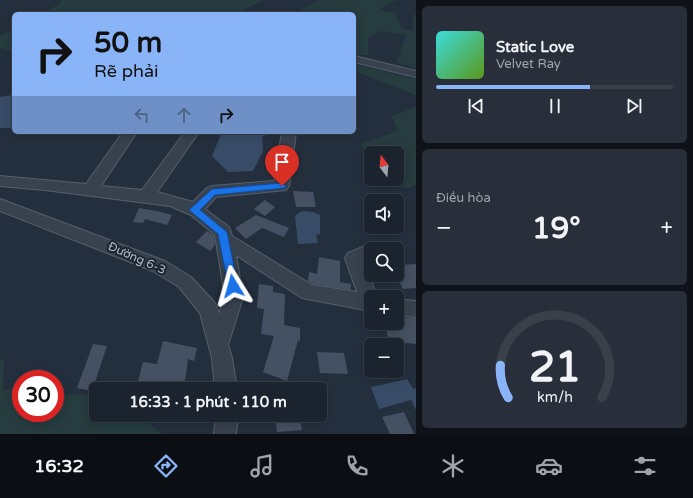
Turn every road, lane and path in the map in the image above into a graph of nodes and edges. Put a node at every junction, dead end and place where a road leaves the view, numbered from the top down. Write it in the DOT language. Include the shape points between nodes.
graph roads {
  1 [pos="356,59"];
  2 [pos="416,74"];
  3 [pos="129,134"];
  4 [pos="191,134"];
  5 [pos="289,134"];
  6 [pos="0,181"];
  7 [pos="90,190"];
  8 [pos="147,195"];
  9 [pos="0,205"];
  10 [pos="194,210"];
  11 [pos="225,240"];
  12 [pos="364,256"];
  13 [pos="366,290"];
  14 [pos="364,302"];
  15 [pos="404,308"];
  16 [pos="416,310"];
  17 [pos="219,343"];
  18 [pos="225,382"];
  19 [pos="227,422"];
  20 [pos="226,434"];
  1 -- 2 [label="street"];
  3 -- 7 [label="street"];
  4 -- 8 [label="street"];
  5 -- 10 [label="street" via="282,186 212,192"];
  6 -- 7 [label="street" via="31,182"];
  7 -- 8 [label="street" via="123,195"];
  8 -- 10 [label="street" via="186,205"];
  9 -- 17 [label="street, Đường 6-3" via="159,266 185,282 208,309"];
  10 -- 11 [label="street" via="223,232"];
  11 -- 14 [label="street" via="308,292"];
  11 -- 17 [label="street" via="234,297"];
  12 -- 13 [label="street" via="354,258"];
  15 -- 16 [label="street"];
  17 -- 18 [label="street, Đường 6-3"];
  19 -- 20 [label="street"];
}
